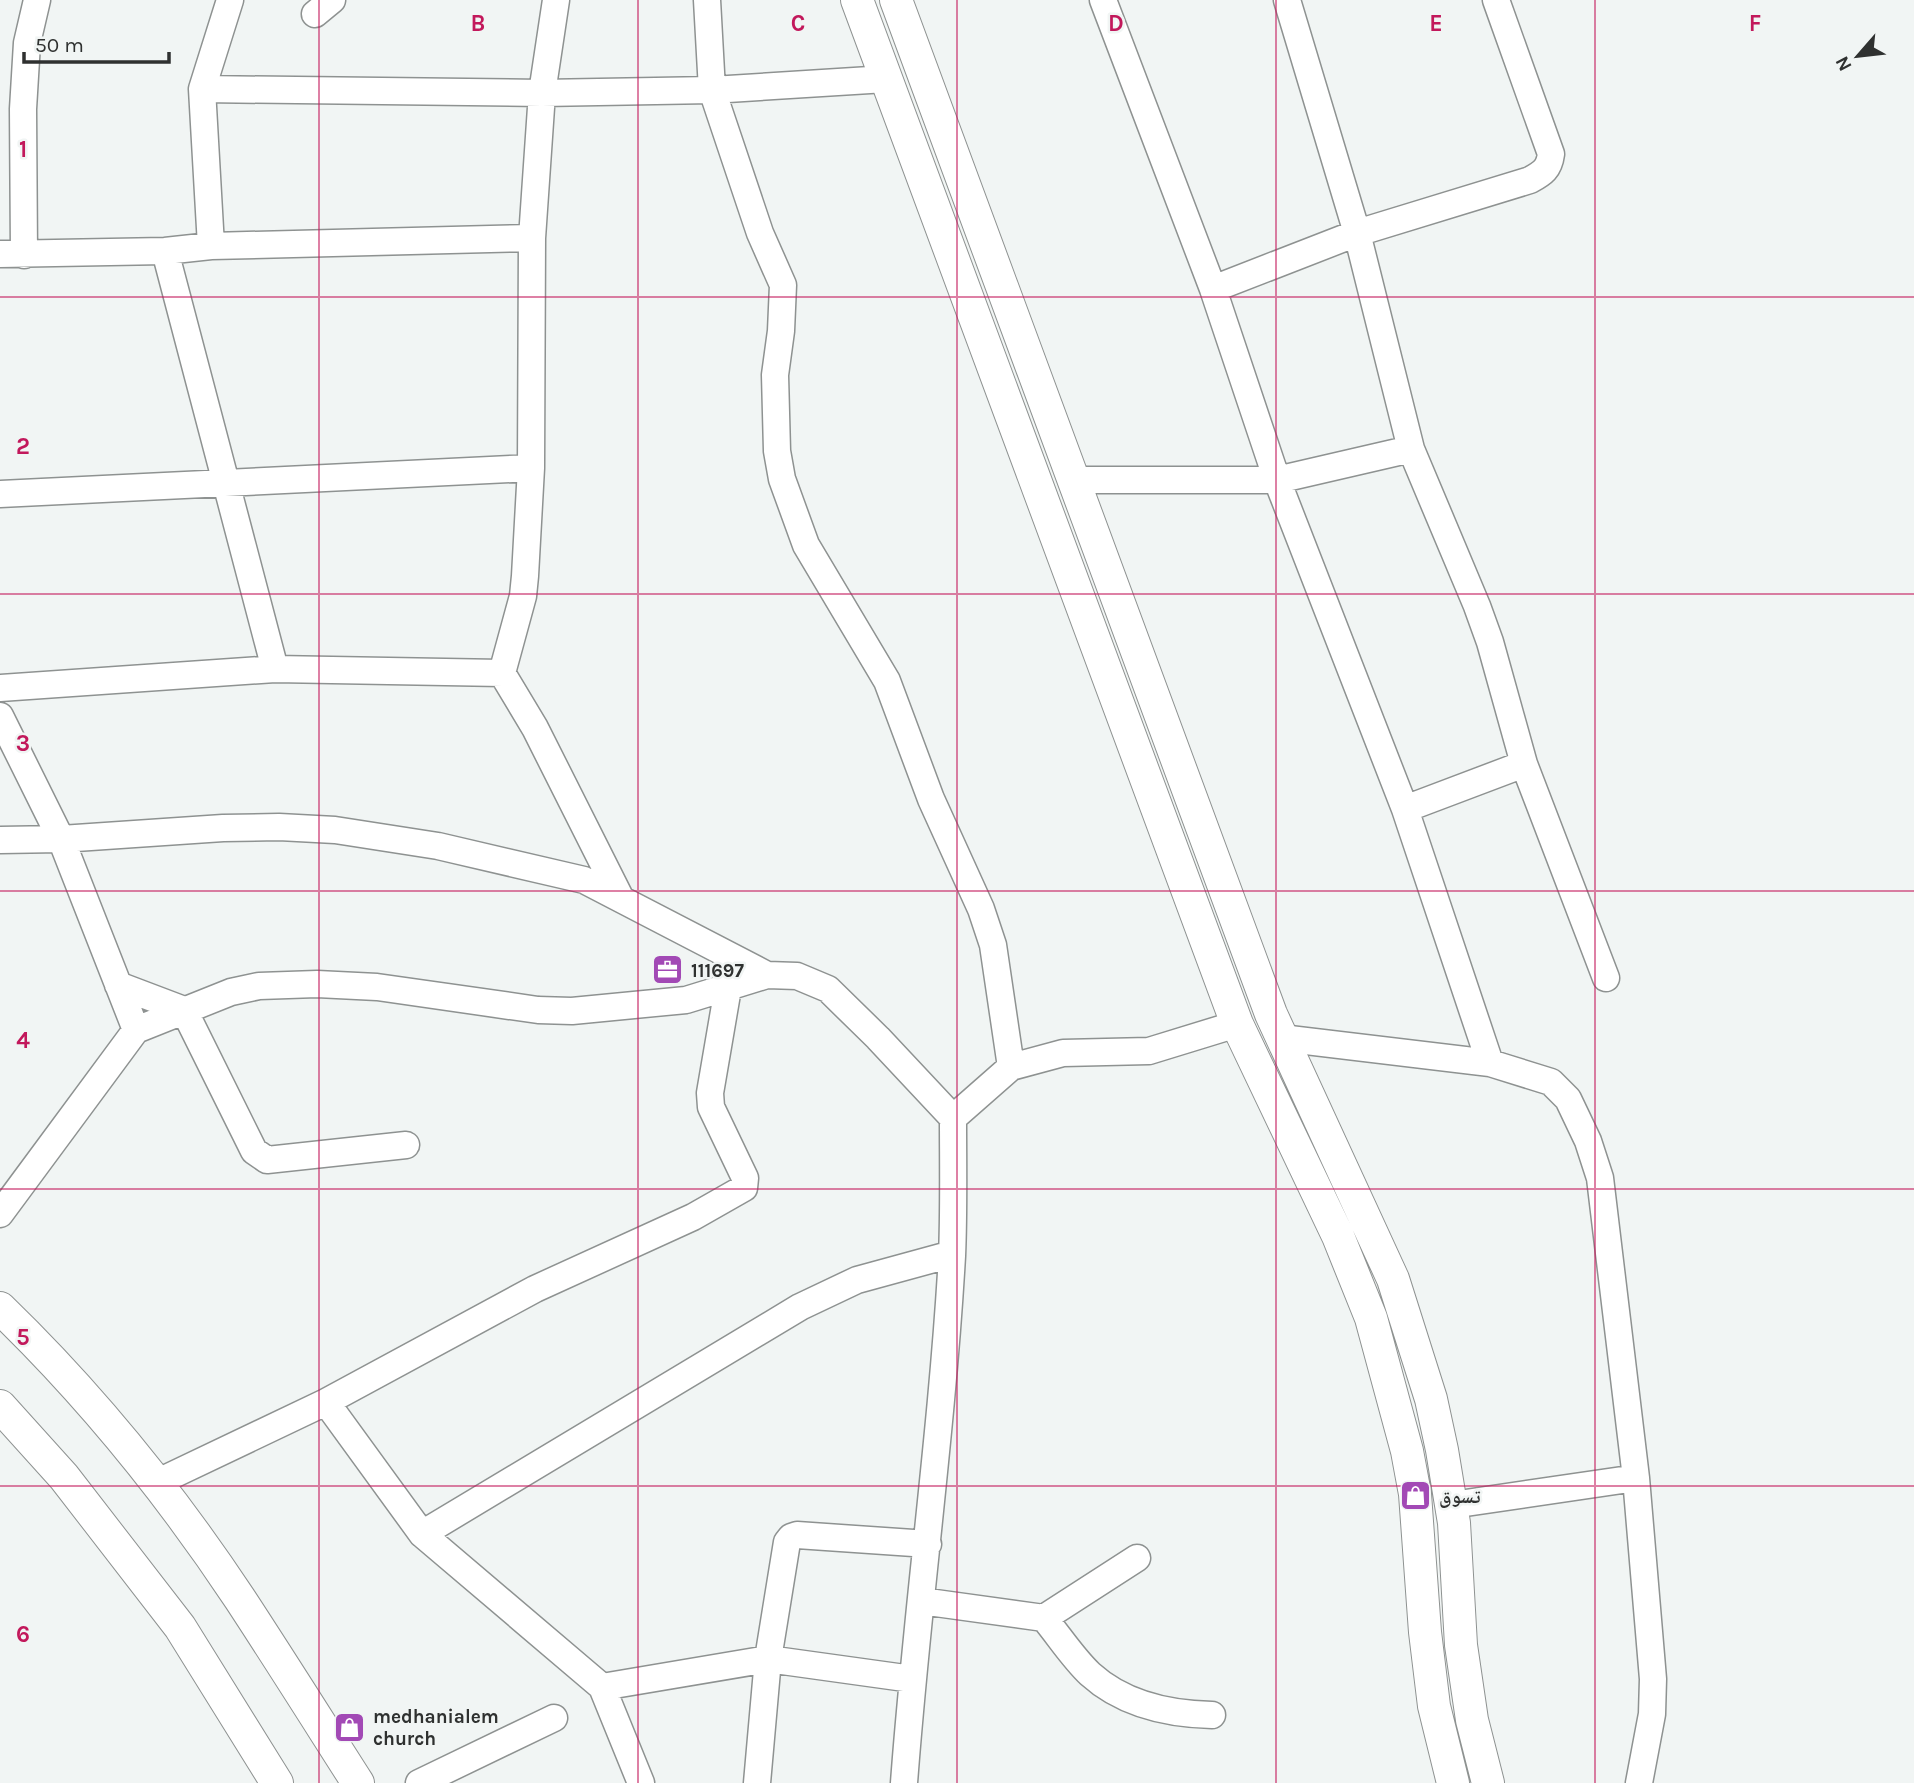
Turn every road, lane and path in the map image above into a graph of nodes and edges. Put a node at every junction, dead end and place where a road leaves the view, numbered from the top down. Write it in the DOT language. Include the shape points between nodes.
graph roads {
  1 [pos="37,0"];
  2 [pos="230,0"];
  3 [pos="556,0"];
  4 [pos="707,0"];
  5 [pos="857,0"];
  6 [pos="896,0"];
  7 [pos="1103,0"];
  8 [pos="1287,0"];
  9 [pos="1496,0"];
  10 [pos="886,79"];
  11 [pos="202,89"];
  12 [pos="712,90"];
  13 [pos="542,93"];
  14 [pos="1357,233"];
  15 [pos="532,238"];
  16 [pos="211,246"];
  17 [pos="165,251"];
  18 [pos="12,254"];
  19 [pos="1213,289"];
  20 [pos="1411,449"];
  21 [pos="531,468"];
  22 [pos="1074,480"];
  23 [pos="1277,480"];
  24 [pos="226,485"];
  25 [pos="0,494"];
  26 [pos="275,669"];
  27 [pos="502,673"];
  28 [pos="0,688"];
  29 [pos="0,716"];
  30 [pos="1524,764"];
  31 [pos="1405,809"];
  32 [pos="61,839"];
  33 [pos="0,840"];
  34 [pos="621,900"];
  35 [pos="767,975"];
  36 [pos="1606,978"];
  37 [pos="118,985"];
  38 [pos="728,988"];
  39 [pos="184,1010"];
  40 [pos="1237,1024"];
  41 [pos="136,1030"];
  42 [pos="1281,1038"];
  43 [pos="1490,1063"];
  44 [pos="1011,1068"];
  45 [pos="953,1118"];
  46 [pos="406,1145"];
  47 [pos="0,1214"];
  48 [pos="952,1254"];
  49 [pos="0,1308"];
  50 [pos="326,1402"];
  51 [pos="0,1406"];
  52 [pos="1636,1478"];
  53 [pos="156,1483"];
  54 [pos="1452,1505"];
  55 [pos="422,1534"];
  56 [pos="928,1544"];
  57 [pos="1138,1558"];
  58 [pos="921,1601"];
  59 [pos="1044,1618"];
  60 [pos="768,1659"];
  61 [pos="912,1679"];
  62 [pos="602,1687"];
  63 [pos="1212,1715"];
  64 [pos="554,1718"];
  65 [pos="638,1782"];
  66 [pos="277,1783"];
  67 [pos="358,1783"];
  68 [pos="419,1783"];
  69 [pos="757,1783"];
  70 [pos="904,1783"];
  71 [pos="1453,1783"];
  72 [pos="1488,1783"];
  73 [pos="1639,1783"];
  1 -- 18 [label="street" via="27,44"];
  2 -- 11 [label="street"];
  3 -- 13 [label="street"];
  4 -- 12 [label="street"];
  5 -- 10 [label="main road"];
  6 -- 22 [label="main road"];
  7 -- 19 [label="street"];
  8 -- 14 [label="street"];
  9 -- 14 [label="street" via="1551,154 1549,166 1531,180"];
  10 -- 12 [label="street"];
  10 -- 40 [label="main road"];
  11 -- 13 [label="street"];
  11 -- 16 [label="street"];
  12 -- 13 [label="street"];
  12 -- 44 [label="street" via="783,285 775,375 782,478 806,545 887,681 931,799 981,909 993,945"];
  13 -- 15 [label="street"];
  14 -- 19 [label="street"];
  14 -- 20 [label="street"];
  15 -- 16 [label="street"];
  15 -- 21 [label="street"];
  16 -- 17 [label="street"];
  17 -- 18 [label="street"];
  17 -- 24 [label="street"];
  19 -- 23 [label="street"];
  20 -- 23 [label="street"];
  20 -- 30 [label="street" via="1486,630"];
  21 -- 24 [label="street"];
  21 -- 27 [label="street" via="523,596"];
  22 -- 23 [label="street"];
  22 -- 42 [label="main road"];
  23 -- 31 [label="street"];
  24 -- 25 [label="street"];
  24 -- 26 [label="street"];
  26 -- 27 [label="street"];
  26 -- 28 [label="street"];
  27 -- 34 [label="street" via="535,728"];
  29 -- 32 [label="street"];
  30 -- 31 [label="street"];
  30 -- 36 [label="street"];
  31 -- 43 [label="street"];
  32 -- 33 [label="street"];
  32 -- 34 [label="street" via="223,828 335,830 438,846 584,880"];
  32 -- 37 [label="street"];
  34 -- 35 [label="street"];
  35 -- 38 [label="street"];
  35 -- 45 [label="street" via="797,976 828,989"];
  37 -- 39 [label="street"];
  37 -- 41 [label="street"];
  38 -- 39 [label="street" via="686,1000 572,1011 377,987 305,984 230,992"];
  38 -- 50 [label="street" via="711,1107 745,1178 744,1188 693,1217 535,1289"];
  39 -- 41 [label="street"];
  39 -- 46 [label="street" via="254,1152 267,1160"];
  40 -- 44 [label="street" via="1149,1051 1063,1053"];
  40 -- 71 [label="main road" via="1338,1237 1371,1318 1393,1393 1415,1494 1434,1706"];
  41 -- 47 [label="street"];
  42 -- 43 [label="street"];
  42 -- 54 [label="main road" via="1393,1279 1430,1399"];
  43 -- 52 [label="street" via="1551,1082 1568,1099 1588,1141 1600,1178"];
  44 -- 45 [label="street"];
  45 -- 48 [label="street"];
  48 -- 55 [label="street" via="857,1280 800,1307"];
  48 -- 56 [label="street"];
  49 -- 53 [label="main road" via="79,1390"];
  50 -- 53 [label="street"];
  50 -- 55 [label="street"];
  51 -- 66 [label="main road" via="64,1477 180,1627"];
  52 -- 54 [label="street"];
  52 -- 73 [label="street" via="1653,1679 1652,1714"];
  53 -- 67 [label="main road" via="240,1598"];
  54 -- 72 [label="main road" via="1461,1645 1472,1720"];
  55 -- 62 [label="street"];
  56 -- 58 [label="street"];
  56 -- 60 [label="street" via="791,1537 783,1556"];
  57 -- 59 [label="street"];
  58 -- 59 [label="street"];
  58 -- 61 [label="street"];
  59 -- 63 [label="street" via="1089,1673 1113,1692 1176,1714"];
  60 -- 61 [label="street"];
  60 -- 62 [label="street"];
  60 -- 69 [label="street"];
  61 -- 70 [label="street"];
  62 -- 65 [label="street"];
  64 -- 68 [label="street"];
}
